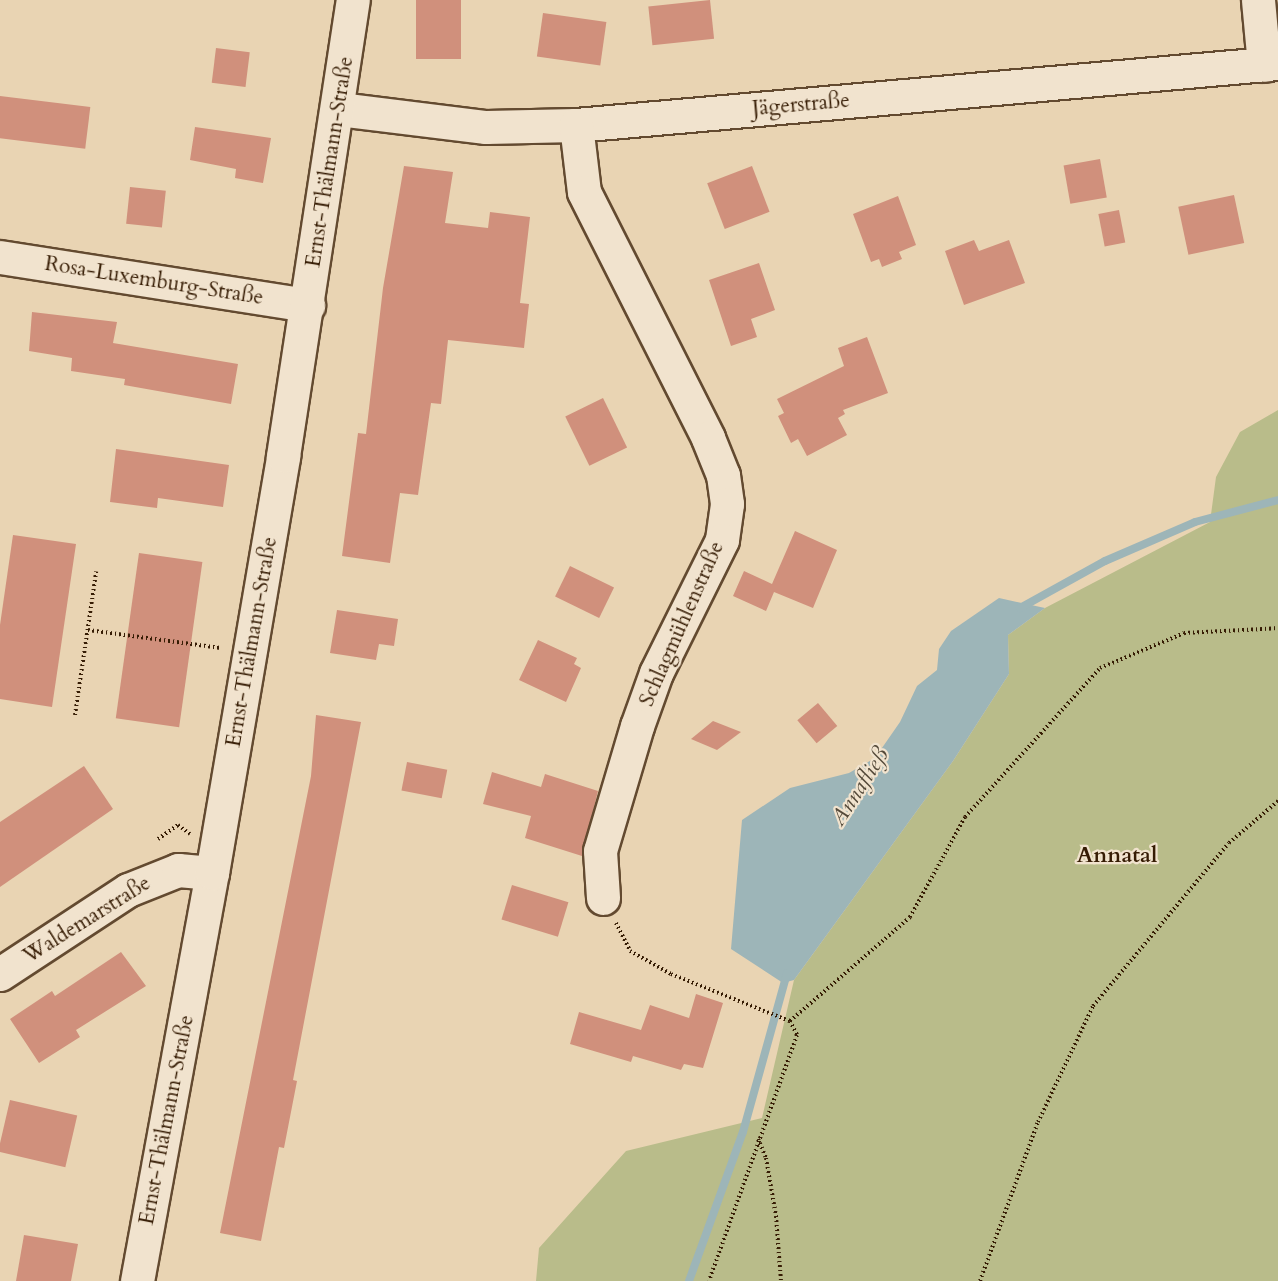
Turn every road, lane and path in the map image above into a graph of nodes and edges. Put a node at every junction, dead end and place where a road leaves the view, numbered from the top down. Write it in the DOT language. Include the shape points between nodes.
graph roads {
  1 [pos="353,0"];
  2 [pos="1258,0"];
  3 [pos="1271,64"];
  4 [pos="339,109"];
  5 [pos="576,125"];
  6 [pos="0,257"];
  7 [pos="308,305"];
  8 [pos="96,572"];
  9 [pos="1278,628"];
  10 [pos="88,630"];
  11 [pos="225,649"];
  12 [pos="75,715"];
  13 [pos="1278,801"];
  14 [pos="195,837"];
  15 [pos="158,839"];
  16 [pos="212,873"];
  17 [pos="603,898"];
  18 [pos="0,974"];
  19 [pos="790,1021"];
  20 [pos="757,1138"];
  21 [pos="137,1281"];
  22 [pos="709,1281"];
  23 [pos="781,1281"];
  24 [pos="980,1281"];
  1 -- 4 [label="street, Ernst-Thälmann-Straße"];
  2 -- 3 [label="street, Jägerstraße"];
  3 -- 5 [label="street, Jägerstraße"];
  4 -- 5 [label="street, Jägerstraße" via="486,127"];
  4 -- 7 [label="street, Ernst-Thälmann-Straße"];
  5 -- 17 [label="street, Schlagmühlenstraße" via="584,192 708,438 723,475 728,504 722,540 656,673 637,726 600,851"];
  6 -- 7 [label="street, Rosa-Luxemburg-Straße"];
  7 -- 16 [label="street, Ernst-Thälmann-Straße"];
  8 -- 10 [label="path"];
  9 -- 19 [label="path" via="1184,633 1100,668 965,817 910,916"];
  10 -- 11 [label="path"];
  10 -- 12 [label="path"];
  13 -- 24 [label="path" via="1229,843 1093,1006 1038,1122"];
  14 -- 15 [label="path" via="178,825"];
  16 -- 18 [label="street, Waldemarstraße" via="178,870 128,890"];
  16 -- 21 [label="street, Ernst-Thälmann-Straße"];
  17 -- 19 [label="path" via="630,951 671,974"];
  19 -- 20 [label="path" via="797,1035"];
  20 -- 22 [label="path"];
  20 -- 23 [label="path" via="766,1158 774,1204"];
}
